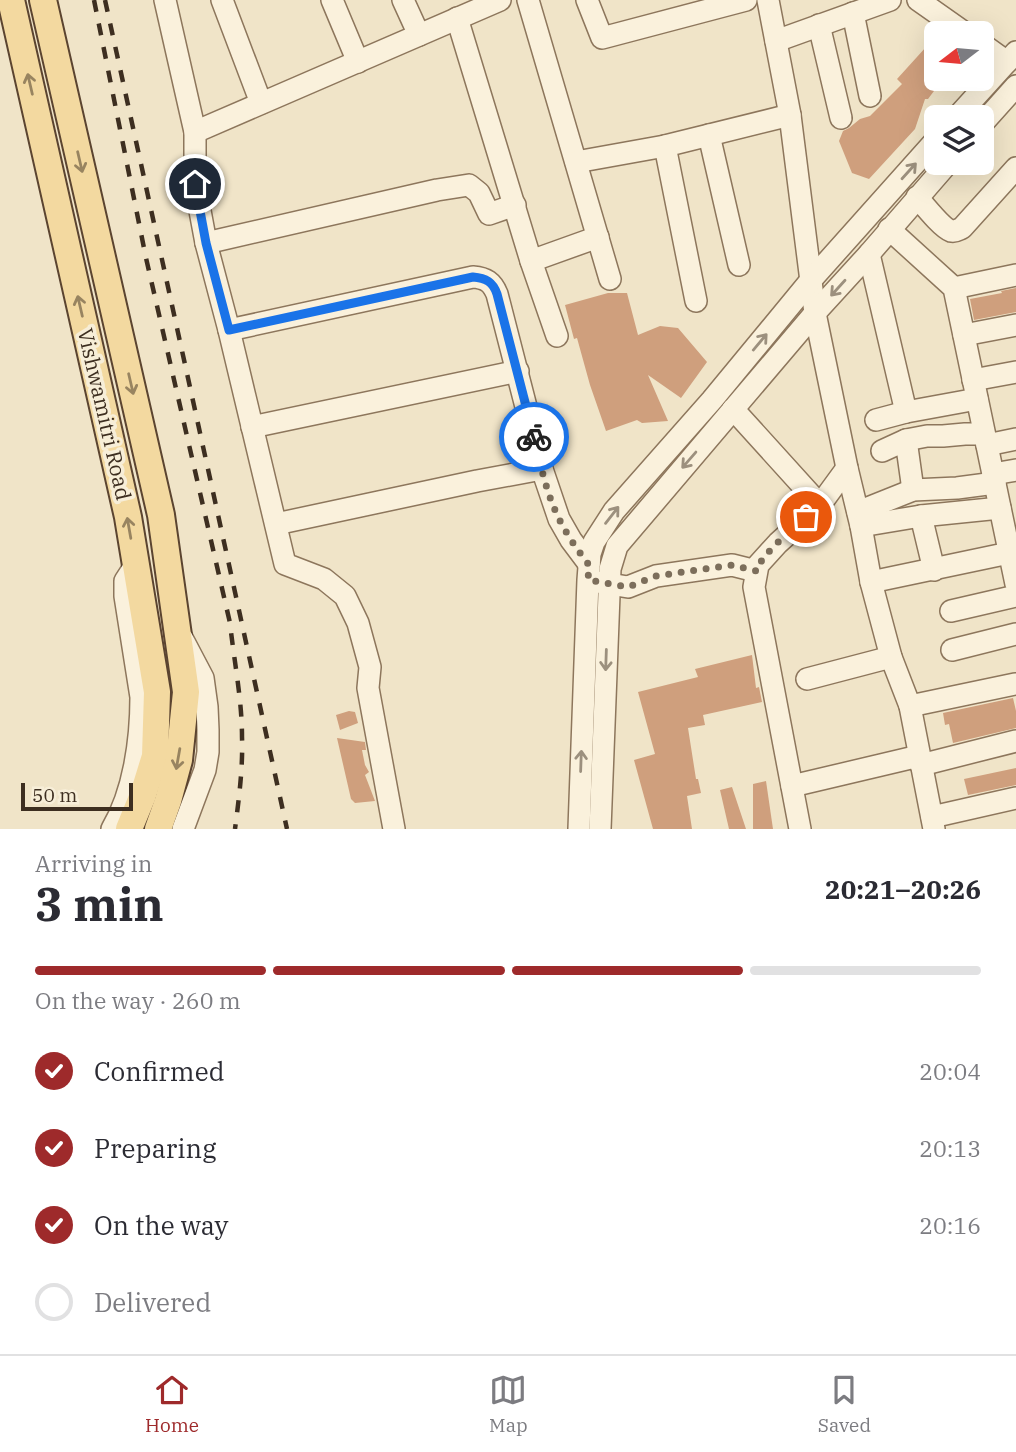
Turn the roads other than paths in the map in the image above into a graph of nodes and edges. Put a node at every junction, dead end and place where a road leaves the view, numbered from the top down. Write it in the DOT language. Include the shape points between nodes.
graph roads {
  1 [pos="11,0"];
  2 [pos="43,0"];
  3 [pos="165,0"];
  4 [pos="222,0"];
  5 [pos="332,0"];
  6 [pos="404,0"];
  7 [pos="500,0"];
  8 [pos="528,0"];
  9 [pos="587,0"];
  10 [pos="746,0"];
  11 [pos="768,0"];
  12 [pos="890,0"];
  13 [pos="918,0"];
  14 [pos="853,13"];
  15 [pos="457,19"];
  16 [pos="948,21"];
  17 [pos="819,25"];
  18 [pos="419,35"];
  19 [pos="776,41"];
  20 [pos="994,49"];
  21 [pos="1012,57"];
  22 [pos="358,62"];
  23 [pos="1014,92"];
  24 [pos="870,96"];
  25 [pos="261,103"];
  26 [pos="968,105"];
  27 [pos="994,112"];
  28 [pos="790,115"];
  29 [pos="841,118"];
  30 [pos="195,132"];
  31 [pos="709,135"];
  32 [pos="664,146"];
  33 [pos="924,153"];
  34 [pos="576,162"];
  35 [pos="1016,167"];
  36 [pos="937,175"];
  37 [pos="917,197"];
  38 [pos="515,205"];
  39 [pos="889,229"];
  40 [pos="598,237"];
  41 [pos="206,243"];
  42 [pos="869,254"];
  43 [pos="531,261"];
  44 [pos="739,265"];
  45 [pos="1016,275"];
  46 [pos="610,279"];
  47 [pos="811,280"];
  48 [pos="954,288"];
  49 [pos="696,301"];
  50 [pos="815,313"];
  51 [pos="1016,325"];
  52 [pos="229,330"];
  53 [pos="964,335"];
  54 [pos="557,336"];
  55 [pos="518,371"];
  56 [pos="1016,372"];
  57 [pos="975,389"];
  58 [pos="733,409"];
  59 [pos="906,412"];
  60 [pos="876,420"];
  61 [pos="252,427"];
  62 [pos="986,439"];
  63 [pos="1016,439"];
  64 [pos="906,440"];
  65 [pos="882,451"];
  66 [pos="846,468"];
  67 [pos="542,470"];
  68 [pos="1016,470"];
  69 [pos="994,479"];
  70 [pos="913,490"];
  71 [pos="820,505"];
  72 [pos="1000,508"];
  73 [pos="920,516"];
  74 [pos="859,519"];
  75 [pos="276,524"];
  76 [pos="1009,553"];
  77 [pos="135,564"];
  78 [pos="934,570"];
  79 [pos="757,571"];
  80 [pos="595,576"];
  81 [pos="871,582"];
  82 [pos="1016,584"];
  83 [pos="1016,596"];
  84 [pos="951,611"];
  85 [pos="177,627"];
  86 [pos="1016,634"];
  87 [pos="952,650"];
  88 [pos="891,657"];
  89 [pos="807,679"];
  90 [pos="1015,684"];
  91 [pos="910,706"];
  92 [pos="1016,741"];
  93 [pos="920,760"];
  94 [pos="792,786"];
  95 [pos="1016,798"];
  96 [pos="933,823"];
  97 [pos="113,829"];
  98 [pos="129,829"];
  99 [pos="158,829"];
  100 [pos="183,829"];
  101 [pos="394,829"];
  102 [pos="579,829"];
  103 [pos="600,829"];
  104 [pos="800,829"];
  77 -- 1 [label="main road, Vishwamitri Road, one-way"];
  2 -- 85 [label="main road, Vishwamitri Road, one-way" via="161,515"];
  3 -- 30 [label="street"];
  4 -- 25 [label="street"];
  5 -- 22 [label="street"];
  6 -- 18 [label="street"];
  7 -- 15 [label="street"];
  8 -- 34 [label="street"];
  9 -- 10 [label="street" via="601,38"];
  11 -- 19 [label="street"];
  12 -- 14 [label="street"];
  13 -- 16 [label="street"];
  14 -- 17 [label="street"];
  14 -- 24 [label="street"];
  15 -- 18 [label="street"];
  15 -- 38 [label="street"];
  17 -- 19 [label="street"];
  17 -- 29 [label="street"];
  18 -- 22 [label="street"];
  19 -- 28 [label="street"];
  20 -- 21 [label="street"];
  21 -- 26 [label="street"];
  22 -- 25 [label="street"];
  23 -- 27 [label="street"];
  25 -- 30 [label="street"];
  28 -- 31 [label="street"];
  28 -- 47 [label="street"];
  30 -- 41 [label="street" via="195,184"];
  31 -- 32 [label="street"];
  31 -- 44 [label="street"];
  32 -- 34 [label="street"];
  32 -- 49 [label="street"];
  47 -- 33 [label="street, one-way"];
  34 -- 40 [label="street"];
  35 -- 37 [label="street" via="954,232"];
  36 -- 37 [label="street"];
  37 -- 39 [label="street"];
  38 -- 41 [label="street" via="489,214 479,193 469,185"];
  38 -- 43 [label="street"];
  39 -- 42 [label="street"];
  39 -- 48 [label="street"];
  40 -- 43 [label="street"];
  40 -- 46 [label="street"];
  41 -- 52 [label="street"];
  42 -- 50 [label="street, one-way"];
  42 -- 59 [label="street"];
  43 -- 54 [label="street"];
  45 -- 48 [label="street"];
  47 -- 50 [label="street"];
  80 -- 47 [label="street, one-way" via="590,554 614,511"];
  48 -- 53 [label="street"];
  50 -- 58 [label="street"];
  50 -- 66 [label="street"];
  51 -- 53 [label="street"];
  52 -- 55 [label="street" via="483,278 497,294"];
  52 -- 61 [label="street"];
  53 -- 57 [label="street"];
  55 -- 61 [label="street"];
  55 -- 67 [label="street"];
  56 -- 57 [label="street"];
  57 -- 59 [label="street"];
  57 -- 62 [label="street"];
  58 -- 71 [label="street"];
  58 -- 80 [label="street, one-way"];
  59 -- 60 [label="street"];
  61 -- 75 [label="street"];
  62 -- 63 [label="street"];
  62 -- 64 [label="street" via="927,436"];
  62 -- 69 [label="street"];
  64 -- 65 [label="street"];
  64 -- 70 [label="street"];
  66 -- 71 [label="street"];
  66 -- 74 [label="street"];
  67 -- 75 [label="street"];
  67 -- 80 [label="street" via="559,519"];
  68 -- 69 [label="street"];
  69 -- 70 [label="street" via="957,488"];
  69 -- 72 [label="street"];
  70 -- 74 [label="street"];
  71 -- 79 [label="street" via="778,543"];
  72 -- 73 [label="street"];
  72 -- 76 [label="street"];
  73 -- 74 [label="street"];
  73 -- 78 [label="street"];
  74 -- 81 [label="street"];
  75 -- 101 [label="street" via="285,564 324,579 345,596 358,623 370,667 368,688"];
  76 -- 78 [label="street"];
  76 -- 82 [label="street"];
  77 -- 97 [label="street" via="125,581 125,596 141,713 131,783"];
  77 -- 98 [label="main road, Vishwamitri Road" via="157,692 155,756"];
  78 -- 81 [label="street"];
  79 -- 80 [label="street" via="732,565 656,576 628,587"];
  79 -- 94 [label="street" via="754,587 759,619"];
  102 -- 80 [label="street, one-way"];
  80 -- 103 [label="street, one-way"];
  81 -- 88 [label="street"];
  83 -- 84 [label="street"];
  85 -- 99 [label="main road, Vishwamitri Road, one-way" via="186,692 179,760"];
  85 -- 100 [label="street" via="202,678 208,730 205,770"];
  86 -- 87 [label="street"];
  88 -- 89 [label="street"];
  88 -- 91 [label="street"];
  90 -- 91 [label="street"];
  91 -- 93 [label="street"];
  92 -- 93 [label="street"];
  93 -- 94 [label="street"];
  93 -- 96 [label="street"];
  94 -- 104 [label="street"];
  95 -- 96 [label="street"];
}
